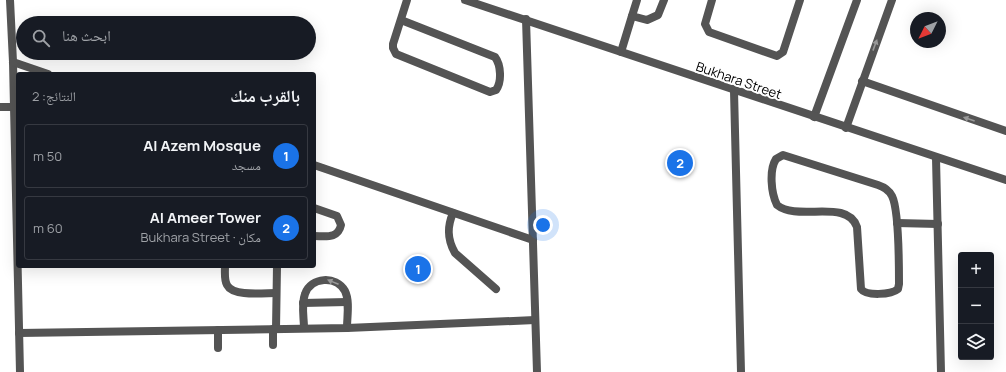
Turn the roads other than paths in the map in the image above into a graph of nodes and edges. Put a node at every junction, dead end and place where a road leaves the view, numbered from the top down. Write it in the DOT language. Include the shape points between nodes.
graph roads {
  1 [pos="10,0"];
  2 [pos="407,0"];
  3 [pos="465,0"];
  4 [pos="637,0"];
  5 [pos="664,0"];
  6 [pos="712,0"];
  7 [pos="800,0"];
  8 [pos="857,0"];
  9 [pos="892,0"];
  10 [pos="632,16"];
  11 [pos="526,19"];
  12 [pos="400,20"];
  13 [pos="621,52"];
  14 [pos="13,62"];
  15 [pos="42,72"];
  16 [pos="862,81"];
  17 [pos="734,91"];
  18 [pos="0,107"];
  19 [pos="13,107"];
  20 [pos="814,117"];
  21 [pos="846,128"];
  22 [pos="1006,131"];
  23 [pos="936,158"];
  24 [pos="316,166"];
  25 [pos="1006,180"];
  26 [pos="316,209"];
  27 [pos="453,213"];
  28 [pos="16,220"];
  29 [pos="897,223"];
  30 [pos="938,224"];
  31 [pos="316,236"];
  32 [pos="533,240"];
  33 [pos="17,268"];
  34 [pos="225,268"];
  35 [pos="277,268"];
  36 [pos="496,289"];
  37 [pos="276,293"];
  38 [pos="347,302"];
  39 [pos="303,303"];
  40 [pos="535,320"];
  41 [pos="304,328"];
  42 [pos="347,328"];
  43 [pos="274,329"];
  44 [pos="218,330"];
  45 [pos="19,333"];
  46 [pos="273,345"];
  47 [pos="218,348"];
  48 [pos="20,372"];
  49 [pos="537,372"];
  50 [pos="741,372"];
  51 [pos="941,372"];
  1 -- 14 [label="street"];
  2 -- 12 [label="street"];
  3 -- 11 [label="street, Bukhara Street"];
  4 -- 10 [label="street"];
  5 -- 10 [label="street" via="655,18 647,20"];
  6 -- 7 [label="street" via="705,24 709,32 777,56 783,52"];
  8 -- 20 [label="street"];
  16 -- 9 [label="street, one-way"];
  10 -- 13 [label="street"];
  11 -- 13 [label="street, Bukhara Street"];
  11 -- 32 [label="street"];
  12 -- 12 [label="street" via="393,48 396,54 490,92 496,90 500,68 495,57"];
  13 -- 17 [label="street, Bukhara Street"];
  14 -- 15 [label="street"];
  14 -- 19 [label="street"];
  16 -- 21 [label="street"];
  22 -- 16 [label="street, one-way"];
  17 -- 20 [label="street, Bukhara Street"];
  17 -- 50 [label="street"];
  18 -- 19 [label="street"];
  19 -- 28 [label="street"];
  20 -- 21 [label="street, Bukhara Street"];
  21 -- 23 [label="street, Bukhara Street"];
  23 -- 25 [label="street, Bukhara Street"];
  23 -- 30 [label="street"];
  24 -- 27 [label="street"];
  26 -- 31 [label="street" via="337,216 341,225 337,234"];
  27 -- 32 [label="street"];
  27 -- 36 [label="street" via="448,229 449,241 455,253"];
  29 -- 29 [label="street" via="894,198 883,187 787,155 779,156 774,162 774,198 782,209 843,213 856,222 861,289 864,292 892,292 899,287"];
  29 -- 30 [label="street"];
  30 -- 51 [label="street"];
  32 -- 40 [label="street"];
  33 -- 45 [label="street"];
  34 -- 37 [label="street" via="226,283 231,290 240,293"];
  35 -- 37 [label="street"];
  37 -- 43 [label="street"];
  38 -- 39 [label="street"];
  38 -- 39 [label="street, one-way" via="340,286 327,280 317,282 308,288"];
  38 -- 42 [label="street"];
  39 -- 41 [label="street"];
  40 -- 42 [label="street"];
  40 -- 49 [label="street"];
  41 -- 42 [label="street"];
  41 -- 43 [label="street"];
  43 -- 44 [label="street"];
  43 -- 46 [label="street"];
  44 -- 45 [label="street"];
  44 -- 47 [label="street"];
  45 -- 48 [label="street"];
}
